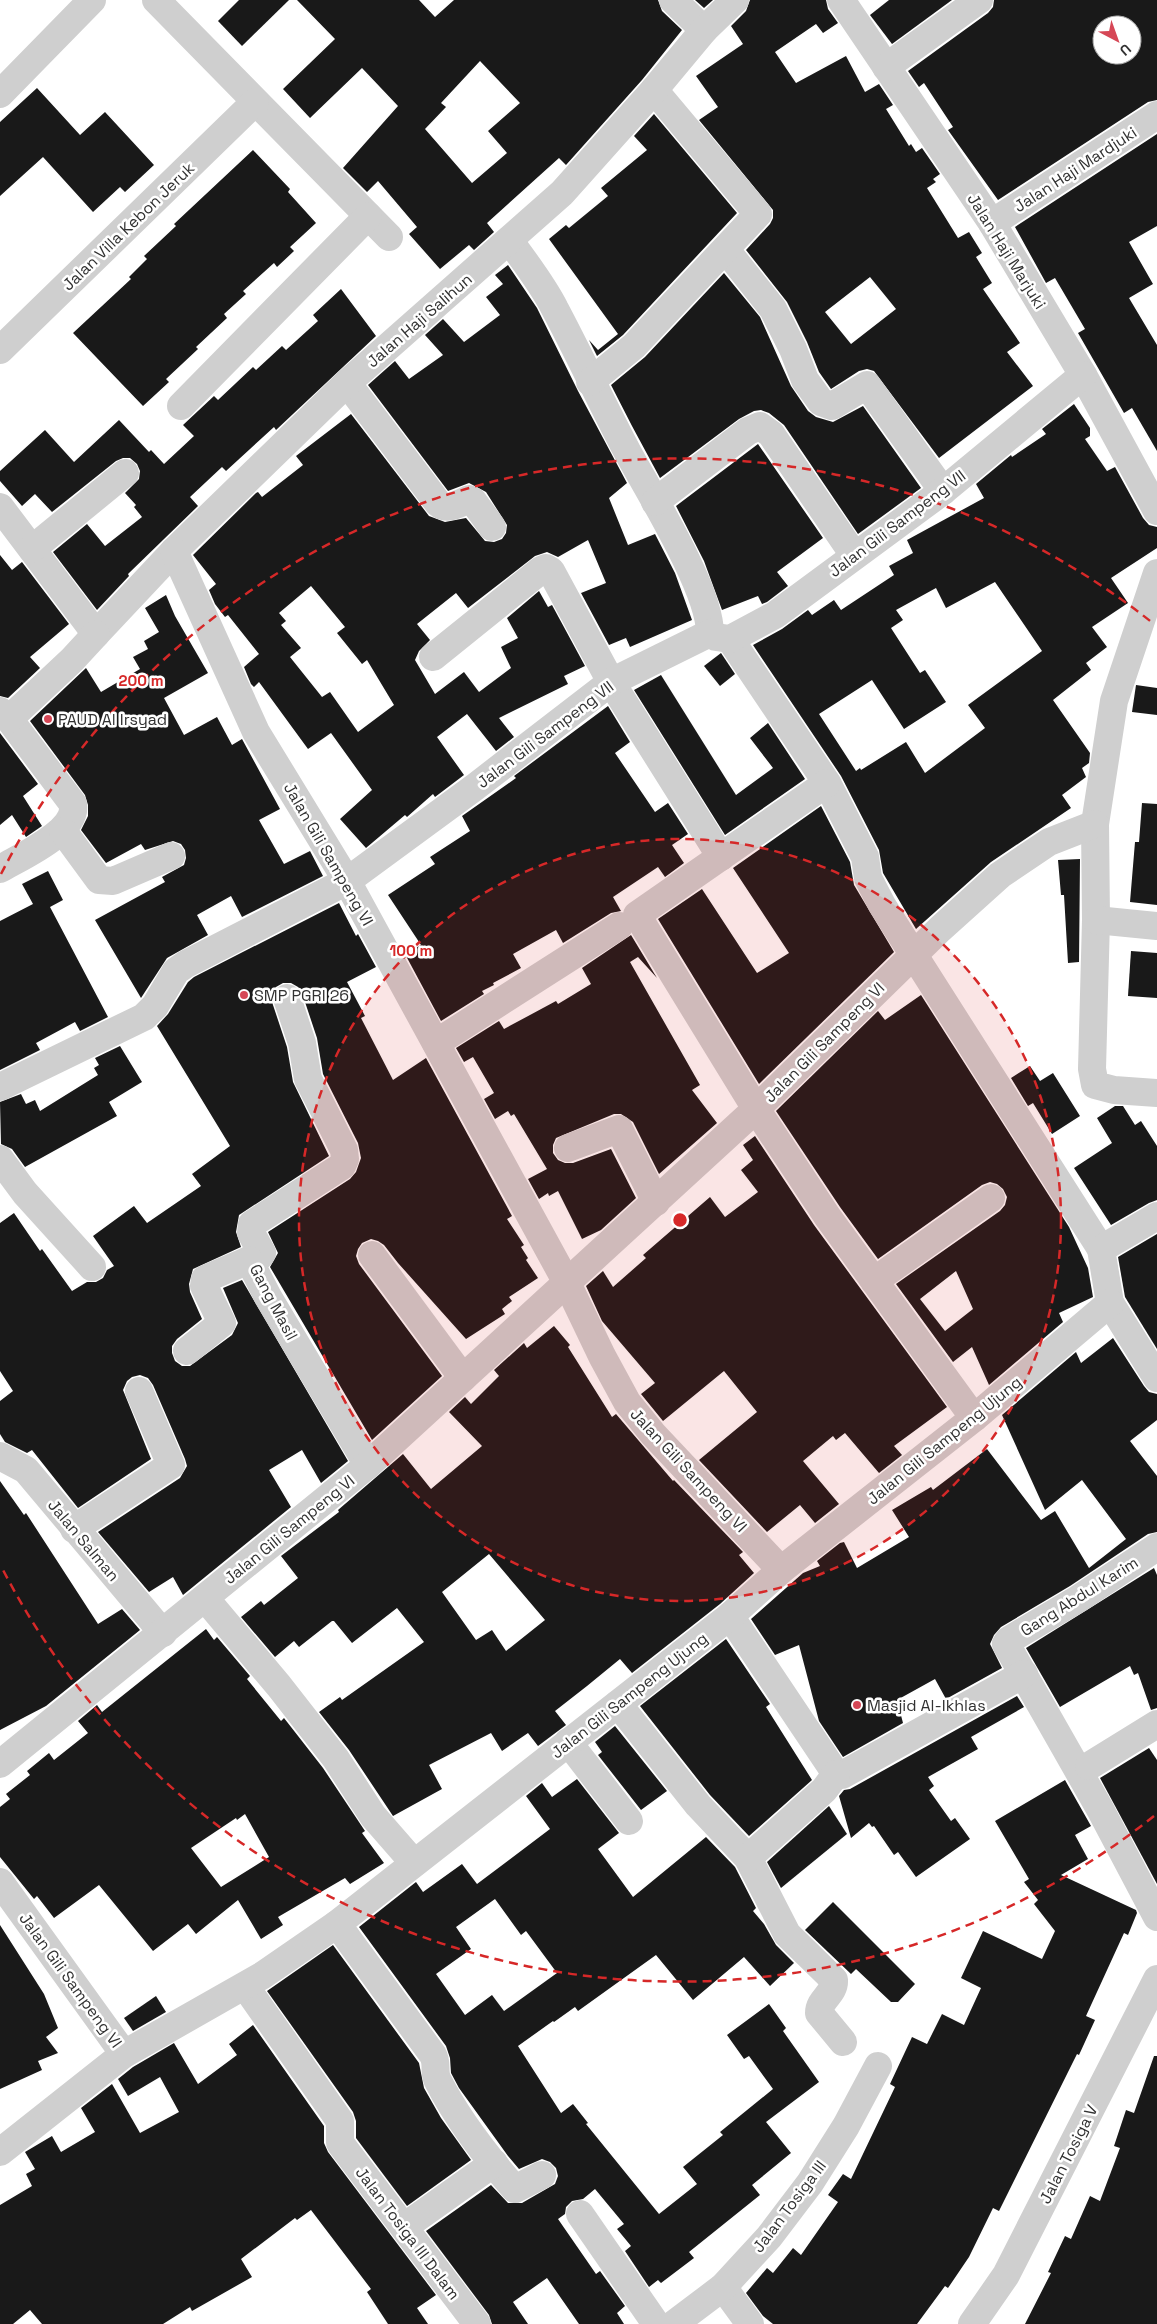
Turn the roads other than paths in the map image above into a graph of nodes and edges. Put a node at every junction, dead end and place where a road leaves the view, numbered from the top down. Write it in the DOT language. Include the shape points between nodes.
graph roads {
  1 [pos="92,0"];
  2 [pos="156,0"];
  3 [pos="673,0"];
  4 [pos="735,0"];
  5 [pos="841,0"];
  6 [pos="979,0"];
  7 [pos="704,30"];
  8 [pos="886,67"];
  9 [pos="654,90"];
  10 [pos="0,94"];
  11 [pos="255,102"];
  12 [pos="1157,115"];
  13 [pos="368,216"];
  14 [pos="992,223"];
  15 [pos="388,237"];
  16 [pos="509,240"];
  17 [pos="726,250"];
  18 [pos="0,350"];
  19 [pos="1083,375"];
  20 [pos="590,382"];
  21 [pos="347,383"];
  22 [pos="181,406"];
  23 [pos="125,473"];
  24 [pos="943,491"];
  25 [pos="655,502"];
  26 [pos="0,507"];
  27 [pos="1157,511"];
  28 [pos="492,527"];
  29 [pos="32,549"];
  30 [pos="174,551"];
  31 [pos="854,554"];
  32 [pos="1157,574"];
  33 [pos="96,634"];
  34 [pos="720,636"];
  35 [pos="432,657"];
  36 [pos="611,682"];
  37 [pos="5,715"];
  38 [pos="827,783"];
  39 [pos="1095,824"];
  40 [pos="63,831"];
  41 [pos="171,856"];
  42 [pos="721,856"];
  43 [pos="0,869"];
  44 [pos="346,881"];
  45 [pos="1096,920"];
  46 [pos="619,926"];
  47 [pos="1157,926"];
  48 [pos="912,955"];
  49 [pos="287,998"];
  50 [pos="436,1043"];
  51 [pos="0,1087"];
  52 [pos="1157,1093"];
  53 [pos="756,1109"];
  54 [pos="568,1148"];
  55 [pos="0,1159"];
  56 [pos="991,1198"];
  57 [pos="656,1202"];
  58 [pos="1157,1216"];
  59 [pos="1101,1249"];
  60 [pos="372,1255"];
  61 [pos="249,1260"];
  62 [pos="92,1267"];
  63 [pos="874,1281"];
  64 [pos="567,1283"];
  65 [pos="1110,1303"];
  66 [pos="187,1351"];
  67 [pos="463,1378"];
  68 [pos="1157,1378"];
  69 [pos="139,1391"];
  70 [pos="974,1418"];
  71 [pos="4,1464"];
  72 [pos="368,1465"];
  73 [pos="74,1529"];
  74 [pos="1157,1547"];
  75 [pos="781,1570"];
  76 [pos="205,1598"];
  77 [pos="730,1616"];
  78 [pos="163,1633"];
  79 [pos="1024,1674"];
  80 [pos="618,1704"];
  81 [pos="1157,1724"];
  82 [pos="568,1742"];
  83 [pos="0,1764"];
  84 [pos="1090,1766"];
  85 [pos="836,1774"];
  86 [pos="629,1821"];
  87 [pos="748,1858"];
  88 [pos="414,1863"];
  89 [pos="0,1882"];
  90 [pos="1157,1917"];
  91 [pos="337,1924"];
  92 [pos="1157,1979"];
  93 [pos="245,1986"];
  94 [pos="842,2042"];
  95 [pos="124,2054"];
  96 [pos="878,2066"];
  97 [pos="0,2152"];
  98 [pos="494,2163"];
  99 [pos="542,2175"];
  100 [pos="580,2214"];
  101 [pos="404,2227"];
  102 [pos="723,2286"];
  103 [pos="477,2324"];
  104 [pos="656,2324"];
  105 [pos="674,2324"];
  106 [pos="750,2324"];
  107 [pos="972,2324"];
  1 -- 10 [label="street"];
  2 -- 11 [label="street"];
  3 -- 7 [label="street"];
  4 -- 7 [label="street, Jalan Haji Salihun"];
  5 -- 8 [label="street, Jalan Haji Marjuki"];
  6 -- 8 [label="street"];
  7 -- 9 [label="street, Jalan Haji Salihun"];
  8 -- 14 [label="street, Jalan Haji Marjuki"];
  9 -- 16 [label="street, Jalan Haji Salihun" via="562,192"];
  9 -- 17 [label="street" via="756,209 758,214"];
  11 -- 13 [label="street"];
  11 -- 18 [label="street, Jalan Villa Kebon Jeruk"];
  12 -- 14 [label="street, Jalan Haji Mardjuki"];
  13 -- 15 [label="street"];
  13 -- 22 [label="street"];
  14 -- 19 [label="street, Jalan Haji Marjuki"];
  16 -- 20 [label="street" via="555,308"];
  16 -- 21 [label="street, Jalan Haji Salihun"];
  17 -- 20 [label="street" via="634,346"];
  17 -- 24 [label="street" via="773,310 805,380 821,402 832,406 867,385"];
  19 -- 24 [label="street, Jalan Gili Sampeng VII"];
  19 -- 27 [label="street, Jalan Haji Marjuki"];
  20 -- 25 [label="street"];
  21 -- 28 [label="street" via="442,507 469,499"];
  21 -- 30 [label="street, Jalan Haji Salihun"];
  23 -- 29 [label="street"];
  24 -- 31 [label="street, Jalan Gili Sampeng VII"];
  25 -- 31 [label="street" via="748,431 760,426 770,434"];
  25 -- 34 [label="street" via="694,580 710,625"];
  26 -- 29 [label="street"];
  29 -- 33 [label="street"];
  30 -- 33 [label="street, Jalan Haji Salihun"];
  30 -- 44 [label="street, Jalan Gili Sampeng VI" via="256,732"];
  31 -- 34 [label="street, Jalan Gili Sampeng VII" via="775,614"];
  32 -- 39 [label="street" via="1114,701"];
  33 -- 37 [label="street, Jalan Haji Salihun" via="72,660"];
  34 -- 36 [label="street, Jalan Gili Sampeng VII"];
  34 -- 38 [label="street"];
  35 -- 36 [label="street" via="546,568 556,577"];
  36 -- 42 [label="street"];
  36 -- 44 [label="street, Jalan Gili Sampeng VII"];
  37 -- 40 [label="street, Jalan Haji Salihun" via="73,804 71,817"];
  38 -- 42 [label="street"];
  38 -- 48 [label="street" via="865,857 868,878"];
  39 -- 45 [label="street"];
  39 -- 48 [label="street, Jalan Gili Sampeng VI" via="1049,842 1000,875"];
  40 -- 41 [label="street" via="99,880 113,881"];
  40 -- 43 [label="street"];
  42 -- 53 [label="street" via="637,915"];
  44 -- 50 [label="street, Jalan Gili Sampeng VI"];
  44 -- 51 [label="street, Jalan Gili Sampeng VII" via="186,964 176,971 155,1006 144,1017"];
  45 -- 47 [label="street"];
  45 -- 52 [label="street" via="1092,1069 1096,1085 1114,1090"];
  46 -- 50 [label="street"];
  48 -- 53 [label="street, Jalan Gili Sampeng VI"];
  48 -- 59 [label="street"];
  49 -- 61 [label="street, Gang Masil" via="302,1043 308,1079 345,1154 342,1166 252,1224 251,1233 262,1253"];
  50 -- 64 [label="street, Jalan Gili Sampeng VI"];
  53 -- 57 [label="street, Jalan Gili Sampeng VI"];
  53 -- 63 [label="street"];
  54 -- 57 [label="street" via="619,1129"];
  55 -- 62 [label="street" via="25,1193"];
  56 -- 63 [label="street"];
  57 -- 64 [label="street, Jalan Gili Sampeng VI"];
  58 -- 59 [label="street"];
  59 -- 65 [label="street"];
  60 -- 67 [label="street"];
  61 -- 66 [label="street" via="205,1279 204,1286 222,1323"];
  61 -- 72 [label="street, Gang Masil"];
  63 -- 70 [label="street"];
  64 -- 67 [label="street, Jalan Gili Sampeng VI"];
  64 -- 75 [label="street, Jalan Gili Sampeng VI" via="602,1356 633,1410"];
  65 -- 68 [label="street"];
  65 -- 70 [label="street, Jalan Gili Sampeng Ujung"];
  67 -- 72 [label="street, Jalan Gili Sampeng VI"];
  69 -- 73 [label="street" via="171,1466"];
  70 -- 75 [label="street, Jalan Gili Sampeng Ujung"];
  71 -- 73 [label="street, Jalan Salman" via="26,1470"];
  72 -- 76 [label="street, Jalan Gili Sampeng VI"];
  73 -- 78 [label="street, Jalan Salman"];
  74 -- 79 [label="street, Gang Abdul Karim" via="1007,1642"];
  75 -- 77 [label="street, Jalan Gili Sampeng Ujung"];
  76 -- 78 [label="street, Jalan Gili Sampeng VI"];
  76 -- 88 [label="street" via="279,1686 336,1760 373,1816"];
  77 -- 80 [label="street, Jalan Gili Sampeng Ujung"];
  77 -- 85 [label="street"];
  78 -- 83 [label="street, Jalan Gili Sampeng VI"];
  79 -- 85 [label="street" via="842,1775"];
  79 -- 90 [label="street"];
  80 -- 82 [label="street, Jalan Gili Sampeng Ujung"];
  80 -- 87 [label="street" via="698,1805"];
  81 -- 84 [label="street"];
  82 -- 86 [label="street"];
  82 -- 88 [label="street, Jalan Gili Sampeng Ujung"];
  85 -- 87 [label="street" via="824,1790"];
  87 -- 94 [label="street" via="787,1934 834,1980 834,1987 819,2007 819,2013"];
  88 -- 91 [label="street, Jalan Gili Sampeng Ujung"];
  89 -- 95 [label="street, Jalan Gili Sampeng VI"];
  91 -- 93 [label="street, Jalan Gili Sampeng Ujung"];
  91 -- 98 [label="street" via="433,2055 436,2079 461,2120"];
  92 -- 107 [label="street, Jalan Tosiga V" via="1006,2275"];
  93 -- 95 [label="street, Jalan Gili Sampeng Ujung"];
  93 -- 101 [label="street, Jalan Tosiga III Dalam" via="340,2121 340,2143"];
  95 -- 97 [label="street, Jalan Gili Sampeng Ujung"];
  96 -- 102 [label="street, Jalan Tosiga III" via="810,2183 769,2236"];
  98 -- 99 [label="street" via="515,2189"];
  98 -- 101 [label="street"];
  100 -- 104 [label="street"];
  101 -- 103 [label="street, Jalan Tosiga III Dalam"];
  102 -- 105 [label="street, Jalan Tosiga III"];
  102 -- 106 [label="street"];
}
